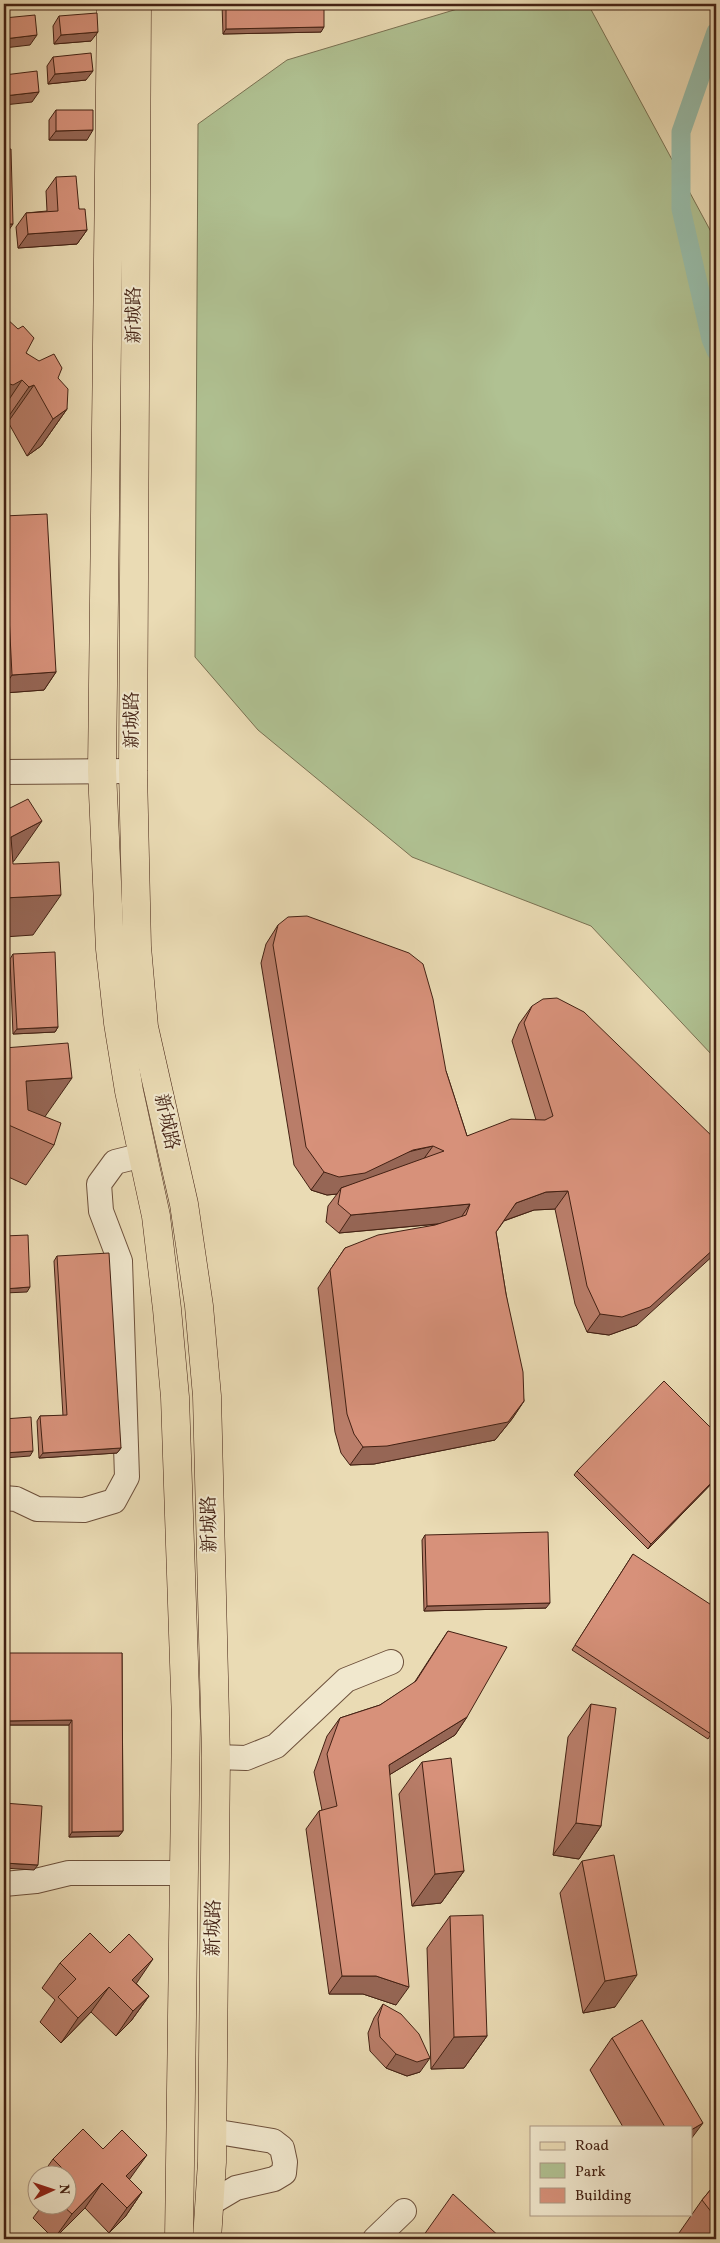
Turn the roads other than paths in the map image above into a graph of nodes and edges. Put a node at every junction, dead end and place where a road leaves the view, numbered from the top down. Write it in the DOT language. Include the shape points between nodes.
graph roads {
  1 [pos="111,4"];
  2 [pos="136,4"];
  3 [pos="102,771"];
  4 [pos="133,771"];
  5 [pos="4,772"];
  6 [pos="142,1155"];
  7 [pos="4,1498"];
  8 [pos="391,1662"];
  9 [pos="216,1757"];
  10 [pos="184,1874"];
  11 [pos="4,1884"];
  12 [pos="212,2131"];
  13 [pos="209,2204"];
  14 [pos="404,2211"];
  15 [pos="179,2239"];
  16 [pos="207,2239"];
  17 [pos="375,2239"];
  1 -- 3 [label="main road, 新城路"];
  2 -- 4 [label="main road, 新城路"];
  3 -- 4 [label="street"];
  3 -- 5 [label="street"];
  3 -- 6 [label="main road, 新城路" via="110,948 118,1023"];
  4 -- 9 [label="main road, 新城路" via="137,947 144,1027 184,1204 199,1306 204,1369"];
  6 -- 7 [label="street" via="115,1162 99,1184 101,1211 120,1261 127,1477 114,1501 84,1510 37,1509 16,1499"];
  6 -- 10 [label="main road, 新城路" via="157,1225 175,1397 186,1721"];
  8 -- 9 [label="street" via="346,1680 276,1746 246,1758"];
  9 -- 12 [label="main road, 新城路"];
  10 -- 11 [label="street" via="68,1873"];
  10 -- 15 [label="main road, 新城路"];
  12 -- 13 [label="main road, 新城路"];
  12 -- 13 [label="street" via="273,2142 282,2148 285,2162 284,2173 274,2179 236,2188"];
  13 -- 16 [label="main road, 新城路"];
  14 -- 17 [label="street"];
}
